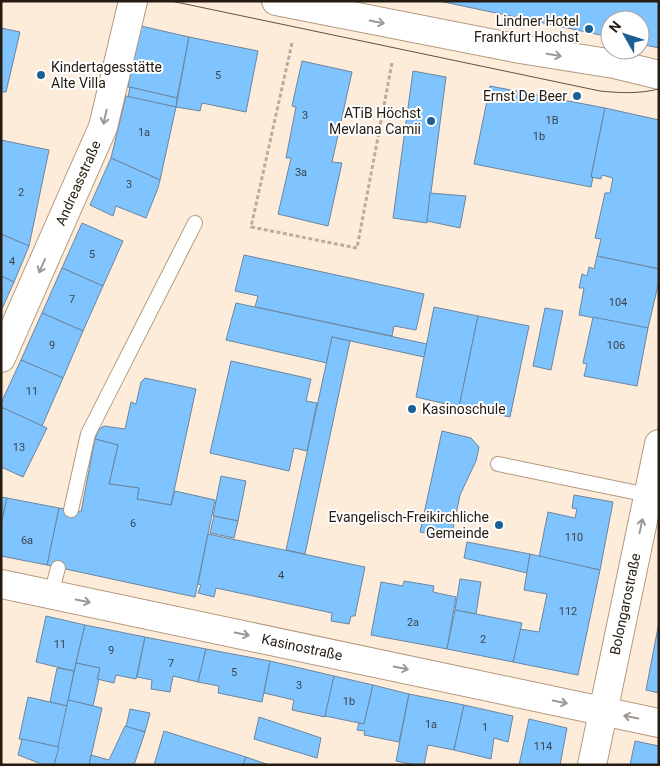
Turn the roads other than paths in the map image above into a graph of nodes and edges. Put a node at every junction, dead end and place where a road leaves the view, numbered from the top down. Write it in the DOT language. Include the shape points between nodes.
graph roads {
  1 [pos="133,1"];
  2 [pos="276,1"];
  3 [pos="330,7"];
  4 [pos="659,75"];
  5 [pos="195,223"];
  6 [pos="1,358"];
  7 [pos="659,444"];
  8 [pos="498,464"];
  9 [pos="648,495"];
  10 [pos="70,510"];
  11 [pos="58,568"];
  12 [pos="1,584"];
  13 [pos="51,594"];
  14 [pos="603,711"];
  15 [pos="659,723"];
  16 [pos="592,765"];
  1 -- 6 [label="street, Andreasstraße, one-way" via="103,127"];
  2 -- 3 [label="street"];
  3 -- 4 [label="street, one-way" via="520,49 614,64"];
  5 -- 10 [label="lane" via="88,434"];
  7 -- 9 [label="street, Bolongarostraße"];
  8 -- 9 [label="lane"];
  14 -- 9 [label="street, Bolongarostraße, one-way"];
  11 -- 13 [label="lane"];
  12 -- 13 [label="street, Kasinostraße"];
  13 -- 14 [label="street, Kasinostraße, one-way"];
  15 -- 14 [label="street, Kasinostraße, one-way"];
  14 -- 16 [label="street, Bolongarostraße"];
}
